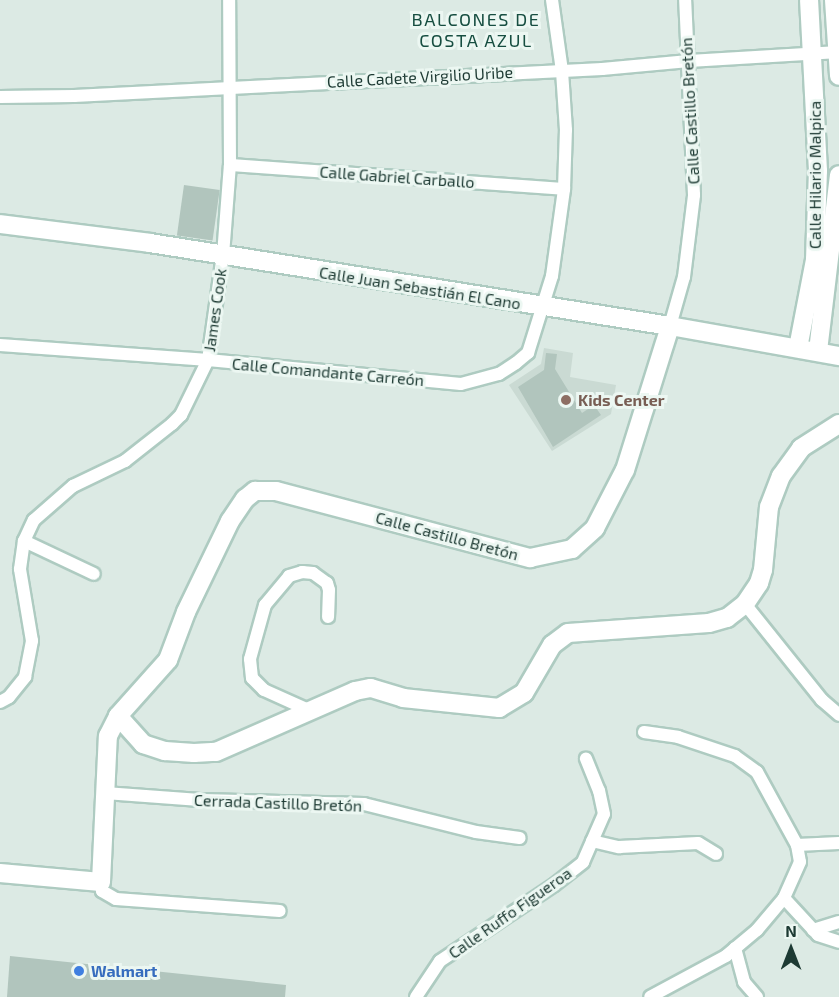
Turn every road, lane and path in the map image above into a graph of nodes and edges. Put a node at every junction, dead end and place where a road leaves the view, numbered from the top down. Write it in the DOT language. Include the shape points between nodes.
graph roads {
  1 [pos="229,0"];
  2 [pos="552,0"];
  3 [pos="685,0"];
  4 [pos="809,0"];
  5 [pos="834,0"];
  6 [pos="839,52"];
  7 [pos="814,56"];
  8 [pos="689,61"];
  9 [pos="562,70"];
  10 [pos="839,76"];
  11 [pos="231,86"];
  12 [pos="0,96"];
  13 [pos="230,165"];
  14 [pos="839,175"];
  15 [pos="564,189"];
  16 [pos="0,224"];
  17 [pos="223,255"];
  18 [pos="543,308"];
  19 [pos="670,326"];
  20 [pos="0,345"];
  21 [pos="798,348"];
  22 [pos="818,351"];
  23 [pos="839,356"];
  24 [pos="208,360"];
  25 [pos="839,424"];
  26 [pos="24,541"];
  27 [pos="94,574"];
  28 [pos="745,604"];
  29 [pos="328,617"];
  30 [pos="0,702"];
  31 [pos="313,712"];
  32 [pos="839,715"];
  33 [pos="118,716"];
  34 [pos="644,732"];
  35 [pos="586,758"];
  36 [pos="105,794"];
  37 [pos="520,838"];
  38 [pos="592,841"];
  39 [pos="839,843"];
  40 [pos="797,845"];
  41 [pos="716,854"];
  42 [pos="0,873"];
  43 [pos="101,882"];
  44 [pos="784,898"];
  45 [pos="280,910"];
  46 [pos="839,922"];
  47 [pos="813,930"];
  48 [pos="839,942"];
  49 [pos="735,948"];
  50 [pos="658,995"];
  51 [pos="416,997"];
  52 [pos="757,997"];
  1 -- 11 [label="street, James Cook"];
  2 -- 9 [label="street, Calle Comandante Carreón"];
  3 -- 8 [label="street, Calle Castillo Bretón"];
  4 -- 7 [label="street, Calle Hilario Malpica"];
  5 -- 6 [label="street"];
  6 -- 7 [label="street, Calle Cadete Virgilio Uribe"];
  6 -- 10 [label="street"];
  7 -- 8 [label="street, Calle Cadete Virgilio Uribe"];
  7 -- 21 [label="street, Calle Hilario Malpica" via="818,171 815,260"];
  8 -- 9 [label="street, Calle Cadete Virgilio Uribe"];
  8 -- 19 [label="street, Calle Castillo Bretón" via="694,195 684,277"];
  9 -- 11 [label="street, Calle Cadete Virgilio Uribe"];
  9 -- 15 [label="street, Calle Comandante Carreón"];
  11 -- 12 [label="street, Calle Cadete Virgilio Uribe" via="74,96"];
  11 -- 13 [label="street, James Cook"];
  13 -- 15 [label="street, Calle Gabriel Carballo"];
  13 -- 17 [label="street, James Cook"];
  14 -- 22 [label="street, Calle Hilario Malpica"];
  15 -- 18 [label="street, Calle Comandante Carreón" via="552,276"];
  16 -- 17 [label="street, Calle Juan Sebastián El Cano"];
  17 -- 18 [label="street, Calle Juan Sebastián El Cano"];
  17 -- 24 [label="street, James Cook"];
  18 -- 19 [label="street, Calle Juan Sebastián El Cano"];
  18 -- 24 [label="street, Calle Comandante Carreón" via="528,353 499,374 461,384"];
  19 -- 21 [label="street, Calle Juan Sebastián El Cano"];
  19 -- 33 [label="street, Calle Castillo Bretón" via="625,470 595,528 572,549 530,558 276,491 255,491 230,521 186,612 168,660"];
  20 -- 24 [label="street, Calle Comandante Carreón"];
  21 -- 22 [label="street, Calle Juan Sebastián El Cano"];
  22 -- 23 [label="street, Calle Juan Sebastián El Cano"];
  24 -- 26 [label="street, James Cook" via="181,415 172,424 125,461 73,486 34,520"];
  25 -- 28 [label="street" via="801,448 781,476 769,507 763,570"];
  26 -- 27 [label="street"];
  26 -- 30 [label="street, James Cook" via="20,569 32,641 25,677"];
  28 -- 31 [label="street" via="727,618 709,623 568,633 552,645 524,693 499,708 403,698 372,688 355,691"];
  28 -- 32 [label="street" via="822,700"];
  29 -- 31 [label="street" via="327,583 313,573 289,576 265,605 250,659 252,678 264,690"];
  31 -- 33 [label="street" via="216,752 194,753 165,751 143,744"];
  33 -- 36 [label="street, Calle Castillo Bretón" via="108,736"];
  34 -- 40 [label="street" via="678,737 735,756 757,772"];
  35 -- 38 [label="street, Calle Ruffo Figueroa" via="604,814"];
  36 -- 37 [label="street, Cerrada Castillo Bretón" via="364,804 476,832"];
  36 -- 43 [label="street, Calle Castillo Bretón"];
  38 -- 41 [label="street" via="619,847 698,843"];
  38 -- 51 [label="street, Calle Ruffo Figueroa" via="583,862 441,961"];
  39 -- 40 [label="street"];
  40 -- 44 [label="street" via="800,862"];
  42 -- 43 [label="street"];
  43 -- 45 [label="street" via="102,891 116,899"];
  44 -- 47 [label="street"];
  44 -- 49 [label="street" via="757,930"];
  46 -- 47 [label="street"];
  47 -- 48 [label="street"];
  49 -- 50 [label="street"];
  49 -- 52 [label="street" via="744,982"];
}
